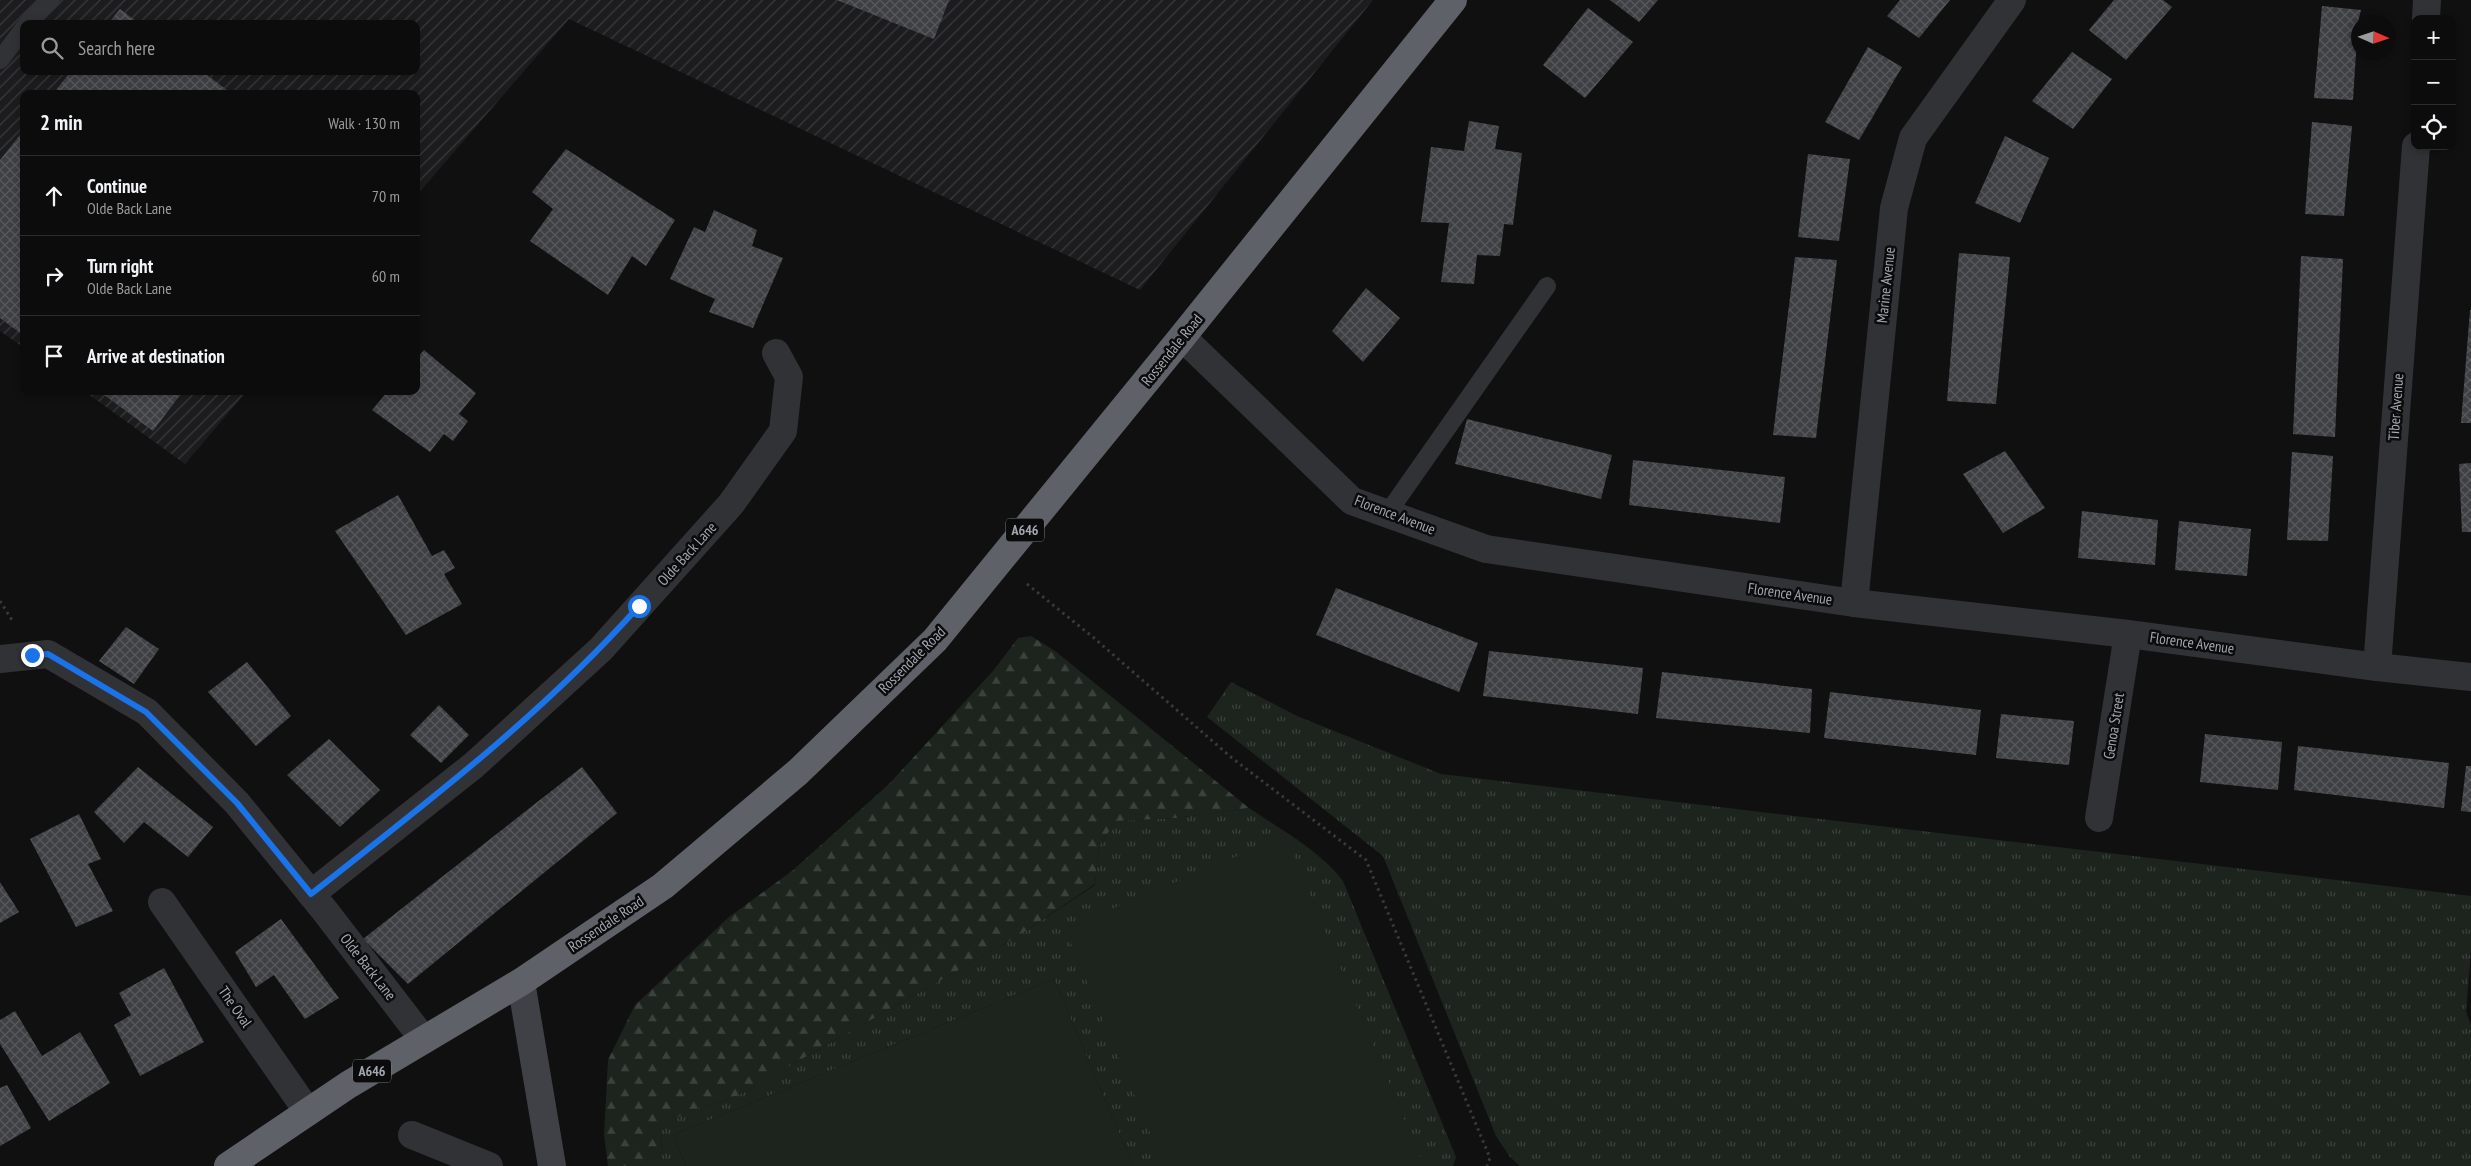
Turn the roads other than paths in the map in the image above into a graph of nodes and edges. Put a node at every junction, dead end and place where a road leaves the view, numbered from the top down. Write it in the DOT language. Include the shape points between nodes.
graph roads {
  1 [pos="51,0"];
  2 [pos="1453,0"];
  3 [pos="2012,0"];
  4 [pos="2427,0"];
  5 [pos="2426,15"];
  6 [pos="31,20"];
  7 [pos="20,33"];
  8 [pos="0,60"];
  9 [pos="2416,150"];
  10 [pos="1547,286"];
  11 [pos="1182,337"];
  12 [pos="776,354"];
  13 [pos="1387,514"];
  14 [pos="1854,603"];
  15 [pos="2128,634"];
  16 [pos="0,659"];
  17 [pos="2376,667"];
  18 [pos="2471,677"];
  19 [pos="2099,818"];
  20 [pos="311,894"];
  21 [pos="162,902"];
  22 [pos="521,982"];
  23 [pos="424,1040"];
  24 [pos="308,1112"];
  25 [pos="412,1135"];
  26 [pos="228,1166"];
  27 [pos="489,1166"];
  28 [pos="552,1166"];
  1 -- 6 [label="lane"];
  2 -- 11 [label="highway, Rossendale Road / A646"];
  3 -- 14 [label="street, Marine Avenue" via="1912,138 1894,208"];
  4 -- 5 [label="street"];
  7 -- 8 [label="lane"];
  9 -- 17 [label="street, Tiber Avenue"];
  10 -- 13 [label="lane"];
  11 -- 13 [label="street, Florence Avenue" via="1352,501"];
  11 -- 22 [label="highway, Rossendale Road / A646" via="935,640 798,772 663,886"];
  12 -- 20 [label="street, Olde Back Lane" via="789,377 783,432 731,504 602,649 474,765"];
  13 -- 14 [label="street, Florence Avenue" via="1486,549"];
  14 -- 15 [label="street, Florence Avenue"];
  15 -- 17 [label="street, Florence Avenue"];
  15 -- 19 [label="street, Genoa Street"];
  16 -- 20 [label="street, Olde Back Lane" via="48,654 146,712 237,803"];
  17 -- 18 [label="street, Florence Avenue"];
  20 -- 23 [label="street, Olde Back Lane"];
  21 -- 24 [label="street, The Oval"];
  22 -- 23 [label="highway, Rossendale Road / A646"];
  22 -- 28 [label="street"];
  23 -- 24 [label="highway, Rossendale Road / A646"];
  24 -- 26 [label="highway, Rossendale Road / A646"];
  25 -- 27 [label="street"];
}
